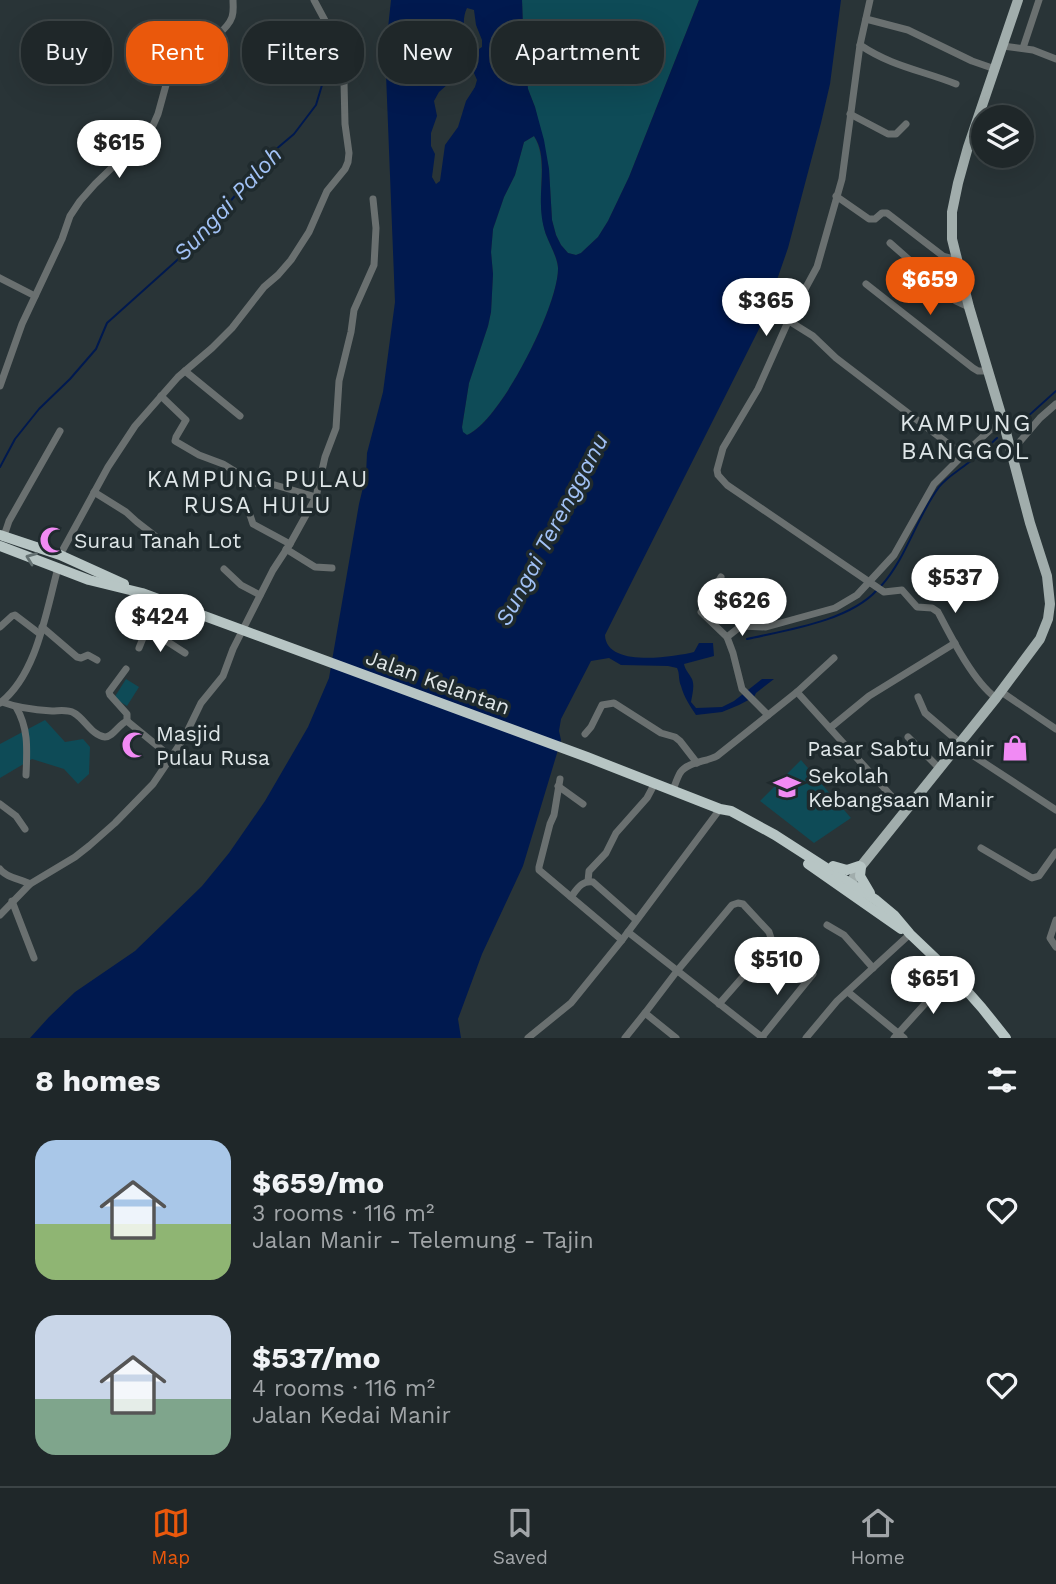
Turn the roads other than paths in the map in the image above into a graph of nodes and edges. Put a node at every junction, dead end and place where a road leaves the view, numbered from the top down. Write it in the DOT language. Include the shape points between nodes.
graph roads {
  1 [pos="233,0"];
  2 [pos="314,0"];
  3 [pos="870,0"];
  4 [pos="1018,0"];
  5 [pos="1039,0"];
  6 [pos="866,19"];
  7 [pos="860,45"];
  8 [pos="1003,46"];
  9 [pos="1023,48"];
  10 [pos="1056,59"];
  11 [pos="995,69"];
  12 [pos="956,84"];
  13 [pos="850,114"];
  14 [pos="906,124"];
  15 [pos="836,196"];
  16 [pos="373,200"];
  17 [pos="890,243"];
  18 [pos="957,260"];
  19 [pos="0,278"];
  20 [pos="866,284"];
  21 [pos="35,296"];
  22 [pos="969,307"];
  23 [pos="789,321"];
  24 [pos="185,370"];
  25 [pos="989,371"];
  26 [pos="0,386"];
  27 [pos="160,396"];
  28 [pos="1056,404"];
  29 [pos="240,416"];
  30 [pos="1003,421"];
  31 [pos="60,431"];
  32 [pos="1012,452"];
  33 [pos="962,455"];
  34 [pos="94,492"];
  35 [pos="316,497"];
  36 [pos="250,515"];
  37 [pos="1,539"];
  38 [pos="159,539"];
  39 [pos="288,547"];
  40 [pos="59,555"];
  41 [pos="58,568"];
  42 [pos="332,568"];
  43 [pos="224,569"];
  44 [pos="721,577"];
  45 [pos="89,580"];
  46 [pos="871,583"];
  47 [pos="142,593"];
  48 [pos="1053,593"];
  49 [pos="260,595"];
  50 [pos="170,603"];
  51 [pos="1053,611"];
  52 [pos="0,627"];
  53 [pos="41,630"];
  54 [pos="242,630"];
  55 [pos="150,631"];
  56 [pos="727,638"];
  57 [pos="955,643"];
  58 [pos="139,648"];
  59 [pos="185,653"];
  60 [pos="834,658"];
  61 [pos="97,660"];
  62 [pos="126,669"];
  63 [pos="797,692"];
  64 [pos="998,694"];
  65 [pos="918,697"];
  66 [pos="1,703"];
  67 [pos="16,707"];
  68 [pos="768,715"];
  69 [pos="1056,718"];
  70 [pos="127,721"];
  71 [pos="1053,727"];
  72 [pos="830,728"];
  73 [pos="585,734"];
  74 [pos="908,737"];
  75 [pos="958,744"];
  76 [pos="171,757"];
  77 [pos="697,763"];
  78 [pos="939,768"];
  79 [pos="26,775"];
  80 [pos="656,783"];
  81 [pos="673,790"];
  82 [pos="0,804"];
  83 [pos="583,804"];
  84 [pos="720,809"];
  85 [pos="1056,810"];
  86 [pos="905,811"];
  87 [pos="25,829"];
  88 [pos="796,848"];
  89 [pos="981,848"];
  90 [pos="1056,852"];
  91 [pos="860,866"];
  92 [pos="1,874"];
  93 [pos="588,881"];
  94 [pos="30,884"];
  95 [pos="846,885"];
  96 [pos="571,897"];
  97 [pos="876,900"];
  98 [pos="12,901"];
  99 [pos="0,915"];
  100 [pos="636,920"];
  101 [pos="1056,920"];
  102 [pos="827,925"];
  103 [pos="628,932"];
  104 [pos="910,934"];
  105 [pos="622,940"];
  106 [pos="1056,947"];
  107 [pos="34,958"];
  108 [pos="873,968"];
  109 [pos="677,971"];
  110 [pos="814,974"];
  111 [pos="952,974"];
  112 [pos="848,992"];
  113 [pos="719,1004"];
  114 [pos="645,1013"];
  115 [pos="899,1036"];
  116 [pos="762,1037"];
  117 [pos="528,1038"];
  118 [pos="625,1038"];
  119 [pos="676,1038"];
  120 [pos="806,1038"];
  121 [pos="1006,1038"];
  1 -- 21 [label="street" via="230,22 169,74 151,130 80,201"];
  2 -- 24 [label="street" via="340,58 348,162 327,191 291,260 232,328"];
  3 -- 6 [label="street"];
  4 -- 8 [label="main road"];
  5 -- 9 [label="street"];
  6 -- 7 [label="street"];
  6 -- 11 [label="street" via="908,30"];
  7 -- 12 [label="street" via="888,61"];
  7 -- 13 [label="street"];
  8 -- 9 [label="street"];
  8 -- 11 [label="main road"];
  9 -- 10 [label="street"];
  11 -- 18 [label="main road" via="954,200 951,221"];
  13 -- 14 [label="street" via="888,134"];
  13 -- 15 [label="street"];
  15 -- 18 [label="street" via="869,219 887,213 943,256"];
  15 -- 23 [label="street" via="817,267"];
  16 -- 35 [label="street" via="374,265 354,310 336,428"];
  17 -- 22 [label="street" via="956,301"];
  18 -- 22 [label="main road"];
  19 -- 21 [label="street"];
  20 -- 25 [label="street" via="973,368"];
  21 -- 26 [label="street"];
  22 -- 25 [label="main road"];
  23 -- 33 [label="street"];
  23 -- 46 [label="street" via="758,389 723,447 718,475"];
  24 -- 27 [label="street"];
  24 -- 29 [label="street"];
  25 -- 30 [label="main road"];
  27 -- 34 [label="street" via="135,426"];
  27 -- 35 [label="street" via="185,417 175,441 254,483"];
  28 -- 32 [label="street"];
  30 -- 32 [label="main road"];
  30 -- 33 [label="street"];
  31 -- 37 [label="street"];
  32 -- 48 [label="main road"];
  33 -- 46 [label="street" via="934,484 894,555"];
  34 -- 38 [label="street"];
  34 -- 40 [label="street"];
  35 -- 39 [label="street"];
  36 -- 39 [label="street" via="253,524"];
  37 -- 40 [label="highway, Jalan Kelantan"];
  41 -- 37 [label="highway, Jalan Kelantan, one-way"];
  39 -- 42 [label="street" via="315,567"];
  39 -- 49 [label="street"];
  40 -- 45 [label="highway" via="96,575"];
  40 -- 47 [label="highway, Jalan Kelantan"];
  41 -- 45 [label="highway, Jalan Kelantan"];
  41 -- 53 [label="street"];
  43 -- 49 [label="street"];
  44 -- 56 [label="street" via="701,612"];
  45 -- 47 [label="highway, Jalan Kelantan"];
  46 -- 56 [label="street" via="835,608 766,627 741,625"];
  46 -- 57 [label="street" via="884,592 902,590 917,607 938,612"];
  47 -- 50 [label="highway, Jalan Kelantan"];
  48 -- 51 [label="main road"];
  49 -- 54 [label="street"];
  50 -- 54 [label="highway, Jalan Kelantan"];
  50 -- 55 [label="street"];
  51 -- 64 [label="main road" via="1040,639"];
  52 -- 53 [label="street" via="15,615"];
  53 -- 61 [label="street" via="77,657 88,655"];
  53 -- 66 [label="street" via="29,666"];
  54 -- 76 [label="street" via="223,676 201,703"];
  54 -- 80 [label="highway, Jalan Kelantan"];
  55 -- 58 [label="street"];
  55 -- 59 [label="street"];
  56 -- 68 [label="street" via="742,689"];
  57 -- 64 [label="street" via="987,692"];
  57 -- 72 [label="street" via="869,696"];
  60 -- 63 [label="street"];
  62 -- 70 [label="street" via="109,692 127,714"];
  63 -- 68 [label="street"];
  63 -- 72 [label="street"];
  64 -- 71 [label="street"];
  64 -- 75 [label="main road"];
  65 -- 75 [label="street" via="925,713"];
  66 -- 67 [label="street"];
  67 -- 70 [label="street" via="73,712 106,737"];
  67 -- 79 [label="street" via="27,736"];
  68 -- 77 [label="street" via="717,756"];
  69 -- 71 [label="street"];
  70 -- 76 [label="street"];
  72 -- 86 [label="street"];
  73 -- 77 [label="street" via="602,705 614,703 675,737"];
  74 -- 78 [label="street"];
  75 -- 78 [label="main road"];
  75 -- 85 [label="street"];
  76 -- 94 [label="street" via="153,784 115,823"];
  77 -- 81 [label="street" via="681,771"];
  78 -- 86 [label="main road"];
  80 -- 81 [label="highway, Jalan Kelantan"];
  80 -- 93 [label="street" via="589,871"];
  81 -- 84 [label="highway, Jalan Kelantan"];
  82 -- 87 [label="street"];
  83 -- 96 [label="street" via="559,783 538,867"];
  84 -- 88 [label="highway, Jalan Kelantan"];
  84 -- 95 [label="highway, Jalan Kelantan"];
  84 -- 100 [label="street"];
  86 -- 91 [label="main road"];
  88 -- 91 [label="highway" via="842,870"];
  88 -- 95 [label="highway, Jalan Kelantan"];
  89 -- 90 [label="street" via="1032,878 1040,876"];
  91 -- 95 [label="main road"];
  91 -- 97 [label="highway" via="861,879"];
  92 -- 94 [label="street"];
  93 -- 96 [label="street"];
  93 -- 100 [label="street"];
  94 -- 98 [label="street"];
  95 -- 97 [label="highway, Jalan Kelantan"];
  95 -- 104 [label="highway, Jalan Kelantan"];
  96 -- 105 [label="street"];
  97 -- 104 [label="highway, Jalan Kelantan"];
  98 -- 99 [label="street"];
  98 -- 107 [label="street"];
  100 -- 103 [label="street"];
  101 -- 106 [label="street" via="1050,938"];
  102 -- 108 [label="street" via="844,935"];
  103 -- 105 [label="street"];
  103 -- 109 [label="street"];
  104 -- 108 [label="street"];
  104 -- 111 [label="highway, Jalan Kelantan"];
  105 -- 117 [label="street" via="571,1003"];
  108 -- 112 [label="street"];
  109 -- 113 [label="street"];
  109 -- 113 [label="street" via="732,905 743,904 772,941"];
  109 -- 114 [label="street"];
  110 -- 116 [label="street"];
  111 -- 115 [label="street"];
  111 -- 121 [label="highway, Jalan Kelantan"];
  112 -- 115 [label="street"];
  112 -- 120 [label="street"];
  113 -- 116 [label="street"];
  114 -- 118 [label="street"];
  114 -- 119 [label="street"];
}
